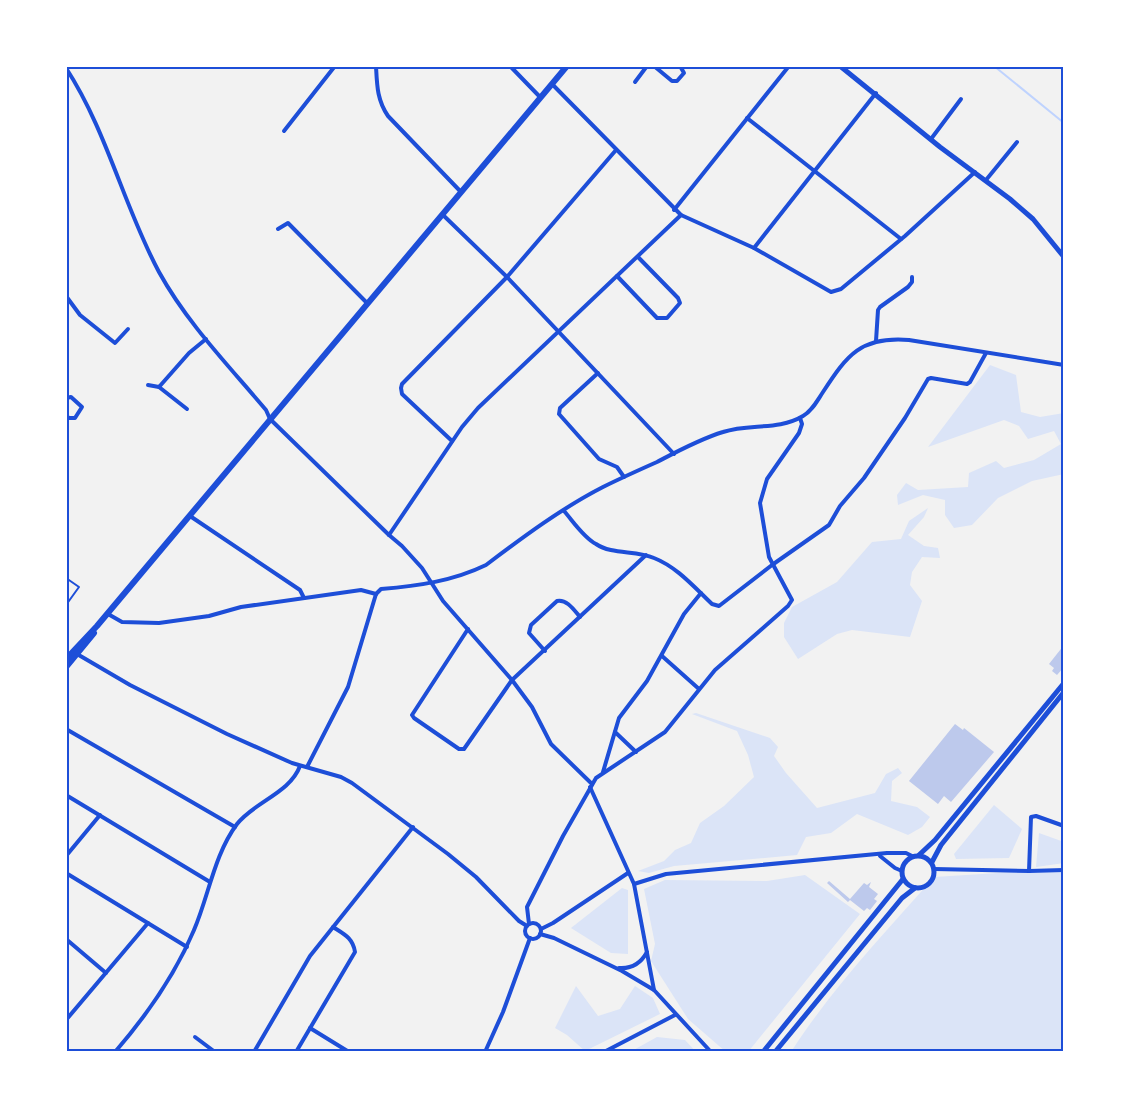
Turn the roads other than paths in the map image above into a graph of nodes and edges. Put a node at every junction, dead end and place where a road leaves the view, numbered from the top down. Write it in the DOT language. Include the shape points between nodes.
graph roads {
  1 [pos="335,66"];
  2 [pos="376,66"];
  3 [pos="510,66"];
  4 [pos="567,66"];
  5 [pos="647,66"];
  6 [pos="654,66"];
  7 [pos="680,66"];
  8 [pos="789,66"];
  9 [pos="840,66"];
  10 [pos="66,68"];
  11 [pos="635,82"];
  12 [pos="552,84"];
  13 [pos="876,93"];
  14 [pos="540,97"];
  15 [pos="961,99"];
  16 [pos="747,118"];
  17 [pos="284,131"];
  18 [pos="930,139"];
  19 [pos="1017,142"];
  20 [pos="616,150"];
  21 [pos="816,171"];
  22 [pos="976,172"];
  23 [pos="986,180"];
  24 [pos="461,193"];
  25 [pos="674,210"];
  26 [pos="443,214"];
  27 [pos="681,215"];
  28 [pos="278,229"];
  29 [pos="901,239"];
  30 [pos="754,248"];
  31 [pos="638,256"];
  32 [pos="1064,257"];
  33 [pos="617,276"];
  34 [pos="507,277"];
  35 [pos="912,277"];
  36 [pos="66,296"];
  37 [pos="368,304"];
  38 [pos="128,329"];
  39 [pos="558,332"];
  40 [pos="206,339"];
  41 [pos="876,341"];
  42 [pos="986,353"];
  43 [pos="1064,364"];
  44 [pos="598,373"];
  45 [pos="148,385"];
  46 [pos="159,387"];
  47 [pos="66,398"];
  48 [pos="187,409"];
  49 [pos="66,416"];
  50 [pos="800,418"];
  51 [pos="270,419"];
  52 [pos="452,441"];
  53 [pos="674,454"];
  54 [pos="624,477"];
  55 [pos="564,511"];
  56 [pos="189,516"];
  57 [pos="389,535"];
  58 [pos="647,555"];
  59 [pos="772,565"];
  60 [pos="66,578"];
  61 [pos="433,583"];
  62 [pos="700,593"];
  63 [pos="376,594"];
  64 [pos="304,598"];
  65 [pos="66,605"];
  66 [pos="107,613"];
  67 [pos="580,617"];
  68 [pos="468,629"];
  69 [pos="67,647"];
  70 [pos="545,651"];
  71 [pos="75,652"];
  72 [pos="662,656"];
  73 [pos="66,659"];
  74 [pos="66,667"];
  75 [pos="512,680"];
  76 [pos="1064,683"];
  77 [pos="699,689"];
  78 [pos="1064,692"];
  79 [pos="66,729"];
  80 [pos="615,732"];
  81 [pos="636,752"];
  82 [pos="300,765"];
  83 [pos="307,767"];
  84 [pos="603,772"];
  85 [pos="591,786"];
  86 [pos="66,795"];
  87 [pos="100,815"];
  88 [pos="1064,826"];
  89 [pos="235,827"];
  90 [pos="414,827"];
  91 [pos="879,855"];
  92 [pos="920,855"];
  93 [pos="66,856"];
  94 [pos="912,856"];
  95 [pos="932,862"];
  96 [pos="934,869"];
  97 [pos="1064,870"];
  98 [pos="902,871"];
  99 [pos="1029,871"];
  100 [pos="66,873"];
  101 [pos="628,873"];
  102 [pos="903,879"];
  103 [pos="210,882"];
  104 [pos="634,884"];
  105 [pos="915,888"];
  106 [pos="148,923"];
  107 [pos="528,925"];
  108 [pos="333,927"];
  109 [pos="540,931"];
  110 [pos="530,938"];
  111 [pos="66,939"];
  112 [pos="187,947"];
  113 [pos="647,952"];
  114 [pos="616,968"];
  115 [pos="106,973"];
  116 [pos="654,990"];
  117 [pos="675,1015"];
  118 [pos="66,1020"];
  119 [pos="310,1028"];
  120 [pos="195,1036"];
  121 [pos="115,1052"];
  122 [pos="215,1052"];
  123 [pos="254,1052"];
  124 [pos="296,1052"];
  125 [pos="349,1052"];
  126 [pos="484,1052"];
  127 [pos="604,1052"];
  128 [pos="711,1052"];
  129 [pos="763,1052"];
  130 [pos="775,1052"];
  1 -- 17 [label="street"];
  2 -- 24 [label="street" via="378,97 388,116"];
  3 -- 14 [label="street"];
  4 -- 12 [label="main road"];
  5 -- 11 [label="street"];
  6 -- 7 [label="street" via="672,81 678,81 684,73"];
  8 -- 16 [label="street"];
  9 -- 13 [label="street"];
  10 -- 40 [label="street" via="83,98 158,271"];
  12 -- 14 [label="main road"];
  12 -- 20 [label="street"];
  13 -- 18 [label="street"];
  13 -- 21 [label="street"];
  14 -- 24 [label="main road"];
  15 -- 18 [label="street"];
  16 -- 21 [label="street"];
  16 -- 25 [label="street"];
  18 -- 22 [label="street"];
  19 -- 23 [label="street"];
  20 -- 25 [label="street"];
  20 -- 34 [label="street"];
  21 -- 29 [label="street"];
  21 -- 30 [label="street"];
  22 -- 23 [label="street"];
  22 -- 29 [label="street"];
  23 -- 32 [label="street" via="1033,219"];
  24 -- 26 [label="main road"];
  25 -- 27 [label="street"];
  26 -- 34 [label="street"];
  26 -- 37 [label="main road"];
  27 -- 30 [label="street"];
  27 -- 31 [label="street"];
  28 -- 37 [label="street" via="288,223"];
  29 -- 30 [label="street" via="841,289 831,292"];
  31 -- 33 [label="street"];
  31 -- 33 [label="street" via="678,298 679,306 667,318 657,318"];
  33 -- 39 [label="street"];
  34 -- 39 [label="street"];
  34 -- 52 [label="street" via="401,388 402,394"];
  35 -- 41 [label="street" via="908,287 878,310"];
  36 -- 38 [label="street" via="80,315 115,343"];
  37 -- 51 [label="main road"];
  39 -- 44 [label="street"];
  39 -- 52 [label="street" via="478,408"];
  40 -- 46 [label="street"];
  40 -- 51 [label="street"];
  41 -- 42 [label="street" via="909,340"];
  41 -- 50 [label="street" via="848,357 810,411"];
  42 -- 43 [label="street"];
  42 -- 59 [label="street" via="967,384 928,379 830,525"];
  44 -- 53 [label="street"];
  44 -- 54 [label="street" via="560,408 559,414 599,459 617,467"];
  45 -- 46 [label="street"];
  46 -- 48 [label="street"];
  47 -- 49 [label="street" via="71,397 82,407 75,418"];
  50 -- 53 [label="street" via="771,426 737,428"];
  50 -- 59 [label="street" via="800,433 767,478 761,494"];
  51 -- 56 [label="main road"];
  51 -- 57 [label="street"];
  52 -- 57 [label="street"];
  53 -- 54 [label="street"];
  54 -- 55 [label="street"];
  55 -- 58 [label="street" via="596,544"];
  55 -- 61 [label="street" via="486,565"];
  56 -- 64 [label="street" via="300,590"];
  56 -- 66 [label="main road"];
  57 -- 61 [label="street"];
  58 -- 62 [label="street" via="675,570"];
  58 -- 67 [label="street"];
  59 -- 62 [label="street" via="718,606"];
  59 -- 77 [label="street" via="792,600"];
  60 -- 65 [label="lane" via="79,587"];
  61 -- 63 [label="street"];
  61 -- 68 [label="street"];
  62 -- 72 [label="street"];
  63 -- 64 [label="street" via="361,590"];
  63 -- 83 [label="street" via="348,687"];
  64 -- 66 [label="street" via="159,623 122,622"];
  66 -- 71 [label="main road"];
  67 -- 70 [label="street"];
  67 -- 70 [label="street" via="561,600 531,625 529,633"];
  68 -- 75 [label="street"];
  68 -- 75 [label="street" via="413,712 414,718 464,749"];
  69 -- 71 [label="street"];
  70 -- 75 [label="street"];
  71 -- 73 [label="main road"];
  71 -- 74 [label="main road"];
  71 -- 82 [label="street" via="130,686"];
  72 -- 77 [label="street"];
  72 -- 80 [label="street" via="619,718"];
  75 -- 85 [label="street" via="532,707 550,744"];
  76 -- 92 [label="street"];
  77 -- 81 [label="street" via="665,732"];
  78 -- 95 [label="street" via="941,845"];
  79 -- 89 [label="street"];
  80 -- 81 [label="street"];
  80 -- 84 [label="street"];
  81 -- 84 [label="street"];
  82 -- 83 [label="street"];
  82 -- 89 [label="street" via="293,779"];
  83 -- 90 [label="street" via="352,783"];
  84 -- 85 [label="street"];
  85 -- 101 [label="street"];
  85 -- 107 [label="street" via="527,907"];
  86 -- 87 [label="street"];
  87 -- 93 [label="street"];
  87 -- 103 [label="street"];
  88 -- 99 [label="street" via="1031,817"];
  89 -- 103 [label="street"];
  90 -- 107 [label="street"];
  90 -- 108 [label="street"];
  91 -- 94 [label="street"];
  91 -- 98 [label="street"];
  91 -- 104 [label="street" via="666,874"];
  92 -- 94 [label="street"];
  92 -- 95 [label="street"];
  94 -- 98 [label="street"];
  95 -- 96 [label="street"];
  96 -- 99 [label="street"];
  96 -- 105 [label="street" via="931,882"];
  97 -- 99 [label="street"];
  98 -- 102 [label="street"];
  100 -- 106 [label="street"];
  101 -- 104 [label="street"];
  101 -- 109 [label="street"];
  102 -- 105 [label="street"];
  102 -- 129 [label="street"];
  103 -- 112 [label="street"];
  104 -- 113 [label="street"];
  105 -- 130 [label="street" via="902,898"];
  106 -- 112 [label="street"];
  106 -- 115 [label="street"];
  107 -- 109 [label="street" via="536,924"];
  107 -- 110 [label="street" via="526,933"];
  108 -- 119 [label="street" via="351,939 356,952"];
  108 -- 123 [label="street" via="310,956"];
  109 -- 110 [label="street"];
  109 -- 114 [label="street"];
  110 -- 126 [label="street"];
  111 -- 115 [label="street"];
  112 -- 121 [label="street" via="151,1008"];
  113 -- 114 [label="street" via="636,965"];
  113 -- 116 [label="street"];
  114 -- 116 [label="street"];
  115 -- 118 [label="street"];
  116 -- 117 [label="street"];
  117 -- 127 [label="street"];
  117 -- 128 [label="street"];
  119 -- 124 [label="street"];
  119 -- 125 [label="street"];
  120 -- 122 [label="street"];
}
